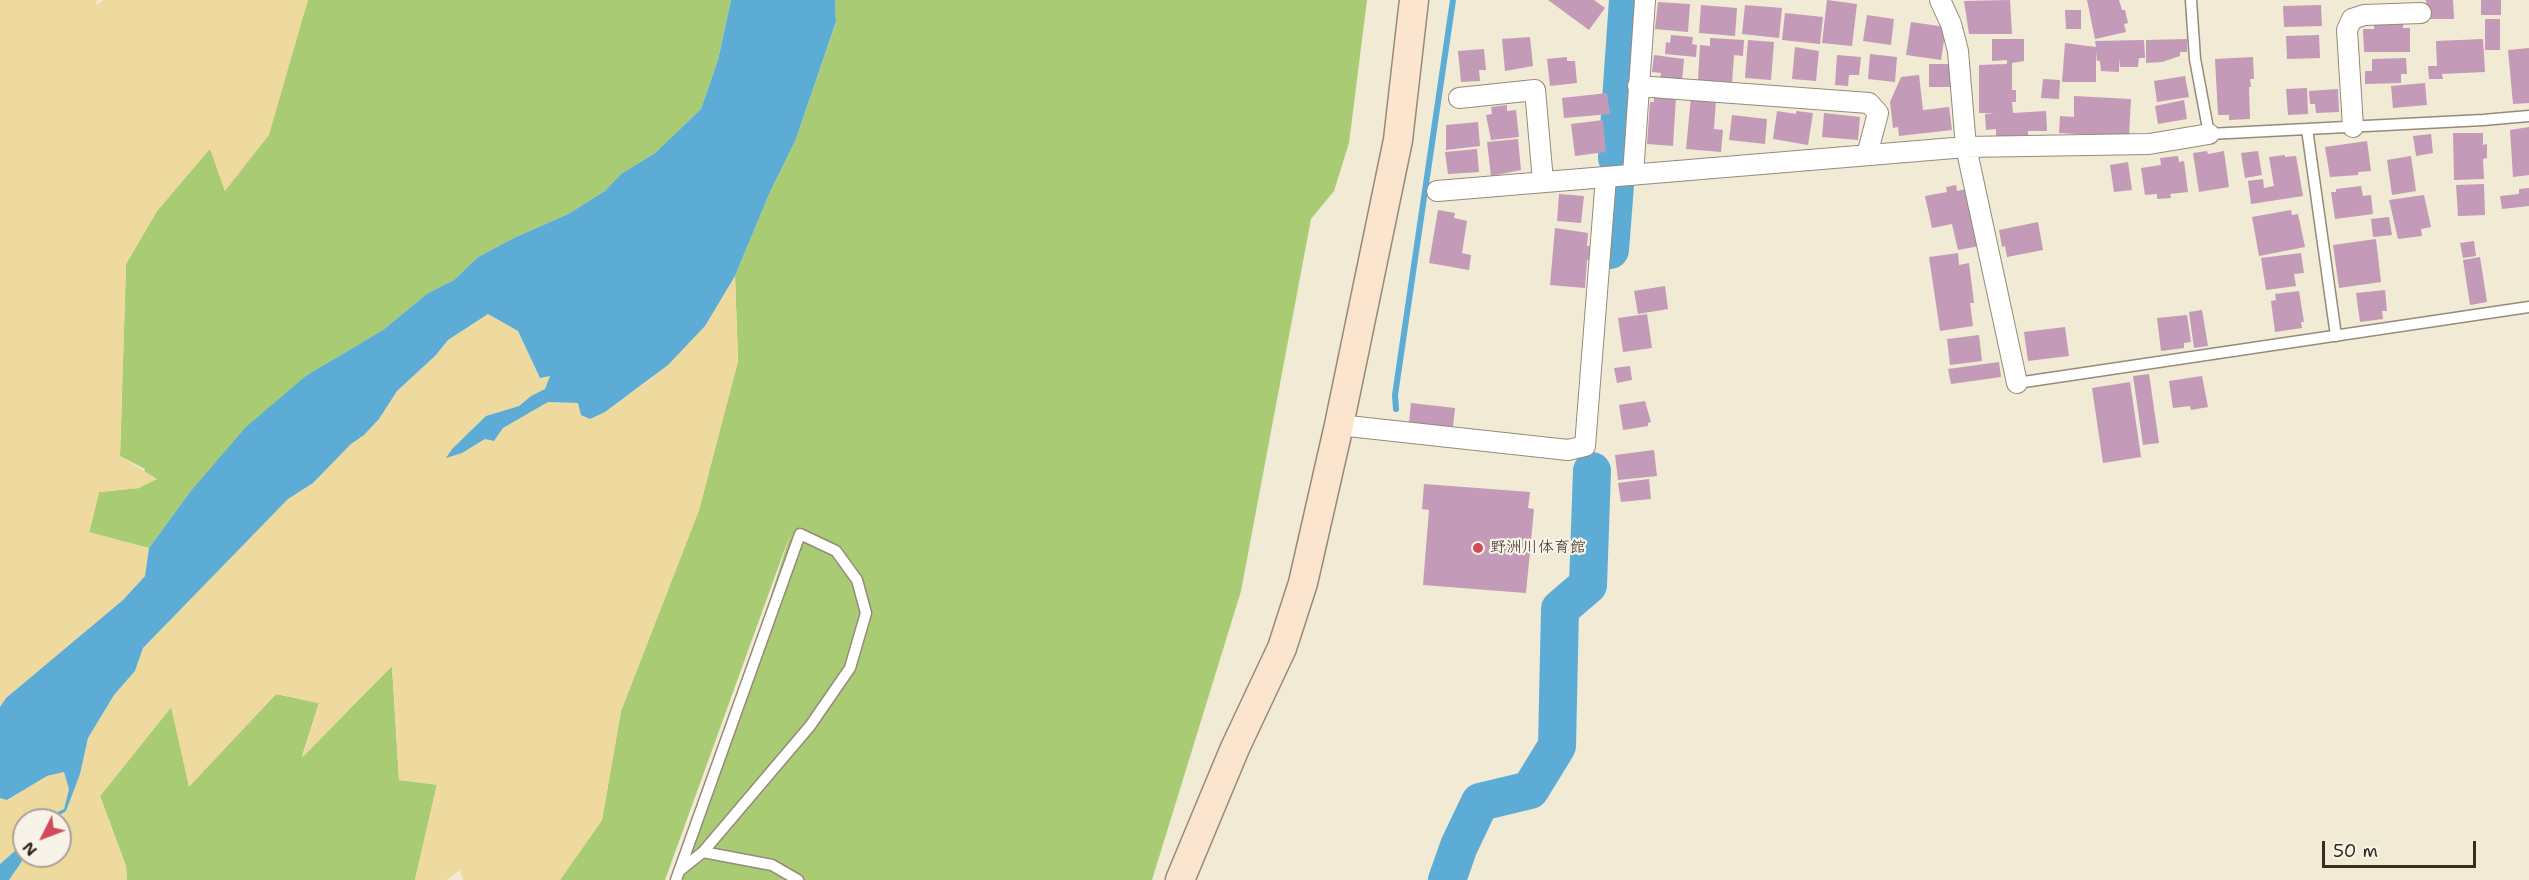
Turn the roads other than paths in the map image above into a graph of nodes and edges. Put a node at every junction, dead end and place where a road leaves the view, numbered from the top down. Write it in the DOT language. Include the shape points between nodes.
graph roads {
  1 [pos="1414,0"];
  2 [pos="1644,0"];
  3 [pos="1940,0"];
  4 [pos="2191,0"];
  5 [pos="2421,13"];
  6 [pos="1638,86"];
  7 [pos="1459,98"];
  8 [pos="2529,116"];
  9 [pos="2353,127"];
  10 [pos="2307,129"];
  11 [pos="2209,134"];
  12 [pos="1966,147"];
  13 [pos="1867,154"];
  14 [pos="1633,175"];
  15 [pos="1606,177"];
  16 [pos="1543,182"];
  17 [pos="1437,191"];
  18 [pos="2529,307"];
  19 [pos="2336,336"];
  20 [pos="2017,383"];
  21 [pos="1339,425"];
  22 [pos="703,852"];
  23 [pos="677,876"];
  24 [pos="798,880"];
  25 [pos="1180,880"];
  1 -- 21 [label="street" via="1398,140"];
  2 -- 6 [label="street"];
  3 -- 12 [label="street" via="1958,51"];
  4 -- 11 [label="lane" via="2194,59"];
  5 -- 9 [label="street" via="2352,19 2347,30"];
  6 -- 13 [label="street" via="1869,103 1878,113"];
  6 -- 14 [label="street"];
  7 -- 16 [label="street" via="1535,90"];
  8 -- 9 [label="lane"];
  9 -- 10 [label="lane"];
  10 -- 11 [label="lane"];
  10 -- 19 [label="lane"];
  11 -- 12 [label="street" via="2149,144"];
  12 -- 13 [label="street"];
  12 -- 20 [label="street"];
  13 -- 14 [label="street"];
  14 -- 15 [label="street"];
  15 -- 16 [label="street"];
  15 -- 21 [label="street" via="1585,446 1568,450"];
  16 -- 17 [label="street"];
  18 -- 19 [label="lane"];
  19 -- 20 [label="lane"];
  21 -- 25 [label="street" via="1303,583 1286,638"];
  22 -- 23 [label="lane"];
  22 -- 23 [label="lane" via="810,726 850,668 866,614 857,580 836,551 800,534"];
  22 -- 24 [label="lane" via="772,865"];
}
